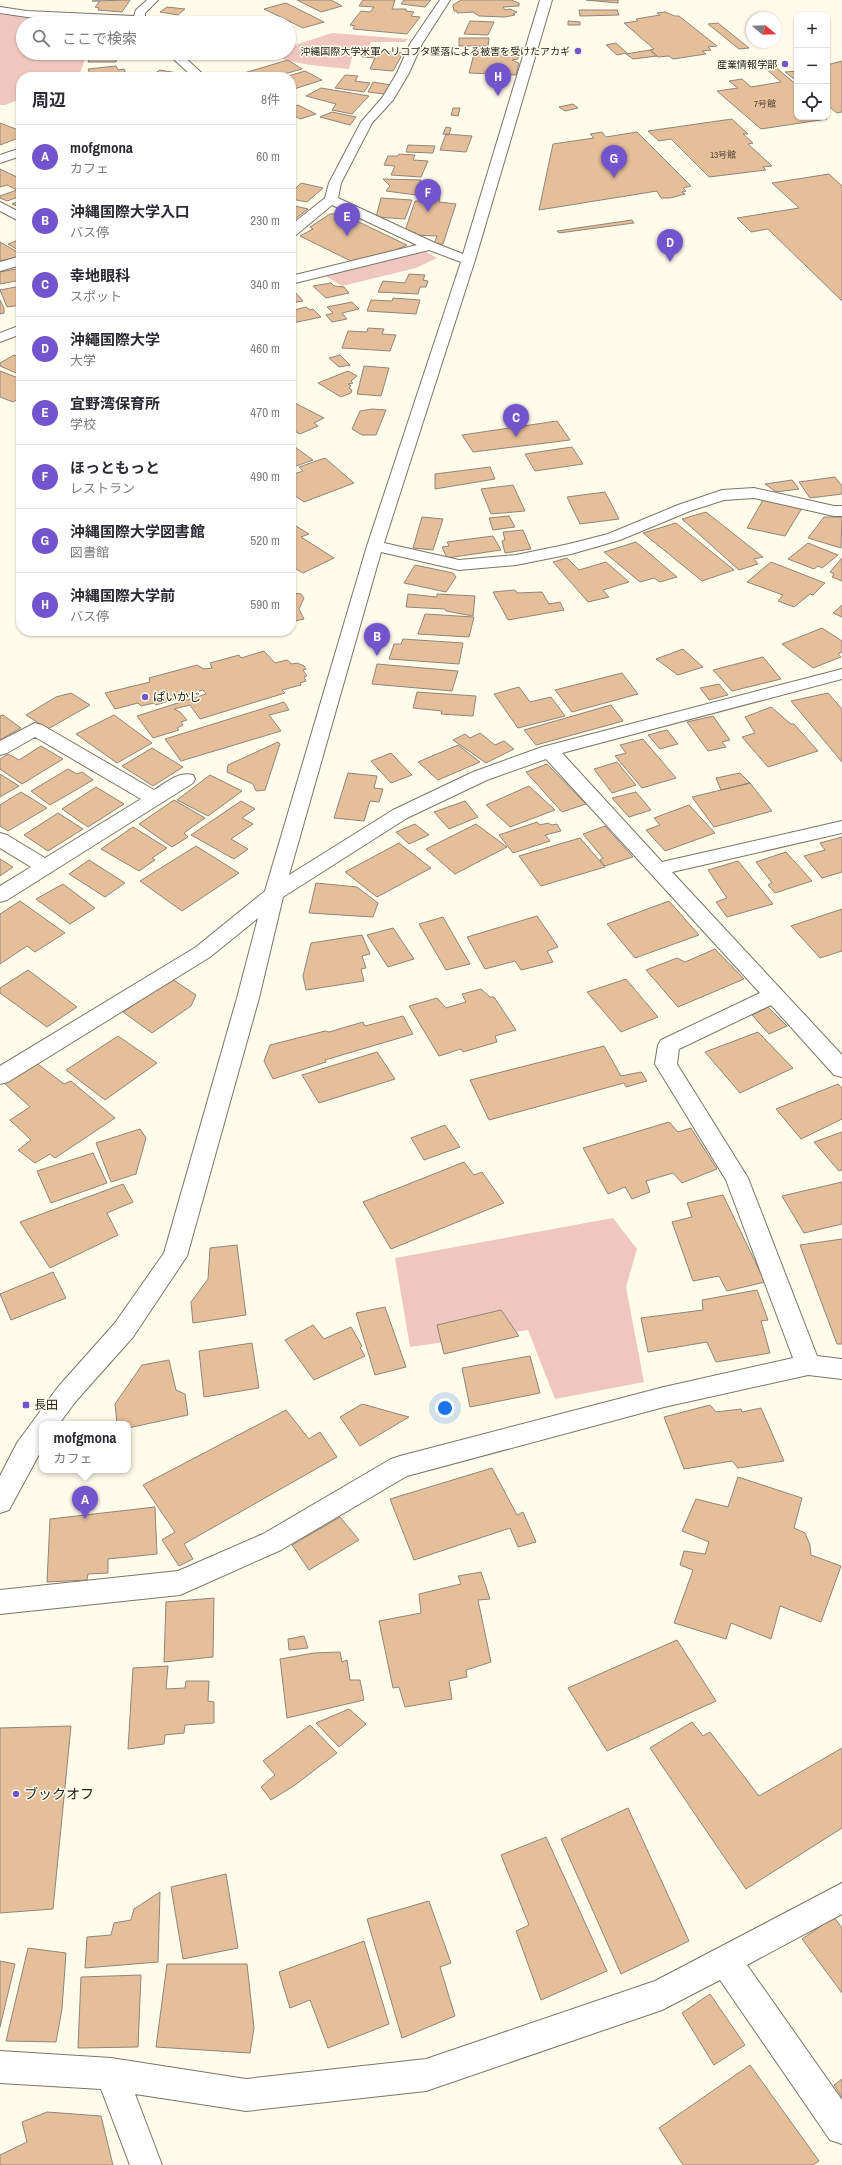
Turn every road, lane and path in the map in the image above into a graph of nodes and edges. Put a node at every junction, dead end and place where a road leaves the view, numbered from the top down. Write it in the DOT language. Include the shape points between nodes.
graph roads {
  1 [pos="153,0"];
  2 [pos="445,0"];
  3 [pos="546,0"];
  4 [pos="0,10"];
  5 [pos="56,16"];
  6 [pos="140,16"];
  7 [pos="182,60"];
  8 [pos="195,72"];
  9 [pos="16,154"];
  10 [pos="0,159"];
  11 [pos="331,200"];
  12 [pos="0,206"];
  13 [pos="16,215"];
  14 [pos="296,228"];
  15 [pos="430,246"];
  16 [pos="468,260"];
  17 [pos="16,262"];
  18 [pos="0,267"];
  19 [pos="296,279"];
  20 [pos="16,331"];
  21 [pos="0,338"];
  22 [pos="842,511"];
  23 [pos="375,546"];
  24 [pos="842,675"];
  25 [pos="0,749"];
  26 [pos="549,751"];
  27 [pos="186,779"];
  28 [pos="155,799"];
  29 [pos="842,827"];
  30 [pos="0,839"];
  31 [pos="45,867"];
  32 [pos="658,870"];
  33 [pos="274,894"];
  34 [pos="0,895"];
  35 [pos="773,995"];
  36 [pos="842,1069"];
  37 [pos="0,1076"];
  38 [pos="808,1366"];
  39 [pos="842,1369"];
  40 [pos="47,1421"];
  41 [pos="39,1432"];
  42 [pos="0,1502"];
  43 [pos="0,1602"];
  44 [pos="842,1898"];
  45 [pos="725,1960"];
  46 [pos="0,2067"];
  47 [pos="111,2074"];
  48 [pos="842,2128"];
  49 [pos="146,2165"];
  1 -- 6 [label="street" via="140,12"];
  2 -- 11 [label="street" via="416,44 387,100 366,122 335,183"];
  3 -- 16 [label="street"];
  4 -- 5 [label="street"];
  7 -- 8 [label="street"];
  9 -- 10 [label="street"];
  11 -- 14 [label="street"];
  11 -- 15 [label="street"];
  12 -- 13 [label="street"];
  15 -- 16 [label="street"];
  15 -- 19 [label="street"];
  16 -- 23 [label="street"];
  17 -- 18 [label="street"];
  20 -- 21 [label="street"];
  22 -- 23 [label="street" via="754,493 722,495 614,537 570,550 516,560 459,565"];
  23 -- 33 [label="street"];
  24 -- 26 [label="street"];
  25 -- 28 [label="street" via="35,729"];
  26 -- 32 [label="street"];
  26 -- 33 [label="street" via="480,776 400,814"];
  27 -- 28 [label="street"];
  28 -- 31 [label="street"];
  29 -- 32 [label="street"];
  30 -- 31 [label="street"];
  31 -- 34 [label="street"];
  32 -- 35 [label="street"];
  33 -- 37 [label="street" via="203,952"];
  33 -- 40 [label="street" via="248,998 175,1256 124,1330 67,1394"];
  35 -- 36 [label="street"];
  35 -- 38 [label="street" via="668,1045 666,1064 737,1178"];
  38 -- 39 [label="street"];
  38 -- 43 [label="street" via="664,1397 400,1466 272,1542 180,1583"];
  41 -- 42 [label="street" via="26,1451"];
  44 -- 45 [label="street"];
  45 -- 47 [label="street" via="662,1994 426,2075 246,2095"];
  45 -- 48 [label="street"];
  46 -- 47 [label="street"];
  47 -- 49 [label="street"];
}
